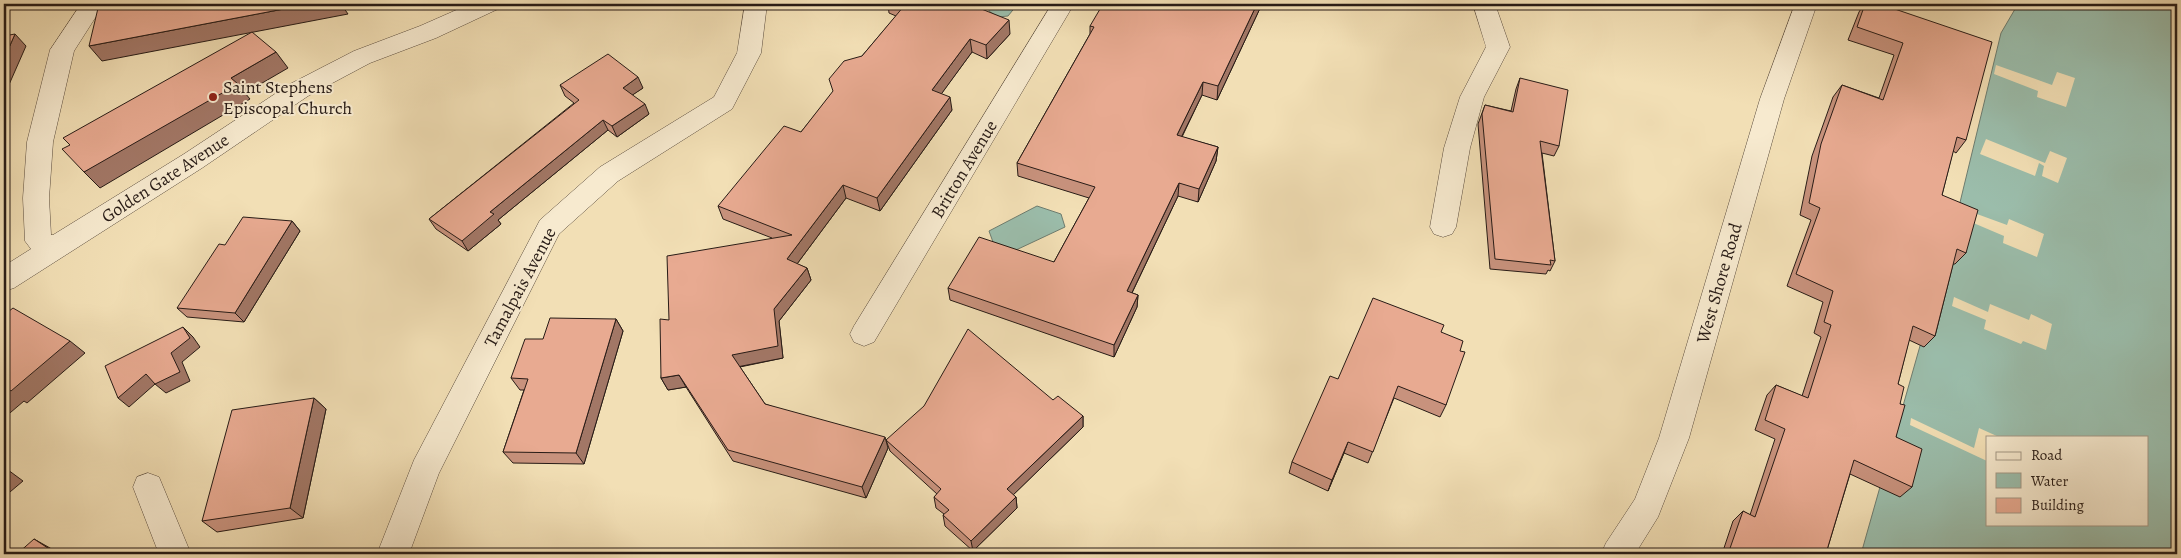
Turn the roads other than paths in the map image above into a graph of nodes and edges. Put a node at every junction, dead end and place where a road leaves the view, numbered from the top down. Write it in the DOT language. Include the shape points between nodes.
graph roads {
  1 [pos="93,4"];
  2 [pos="490,4"];
  3 [pos="756,4"];
  4 [pos="1063,4"];
  5 [pos="1484,4"];
  6 [pos="1806,4"];
  7 [pos="1443,227"];
  8 [pos="56,247"];
  9 [pos="4,280"];
  10 [pos="864,334"];
  11 [pos="148,487"];
  12 [pos="175,554"];
  13 [pos="393,554"];
  14 [pos="1617,554"];
  1 -- 8 [label="street" via="62,50 40,142 36,198 38,241"];
  2 -- 8 [label="street, Golden Gate Avenue" via="362,57 299,90"];
  3 -- 13 [label="street, Tamalpais Avenue" via="749,53 723,103 609,174 549,227 425,470"];
  4 -- 10 [label="street, Britton Avenue"];
  5 -- 7 [label="street" via="1498,48 1472,97 1458,148"];
  6 -- 14 [label="street, West Shore Road" via="1772,99 1674,438 1647,507"];
  8 -- 9 [label="street, Golden Gate Avenue"];
  11 -- 12 [label="street"];
}
